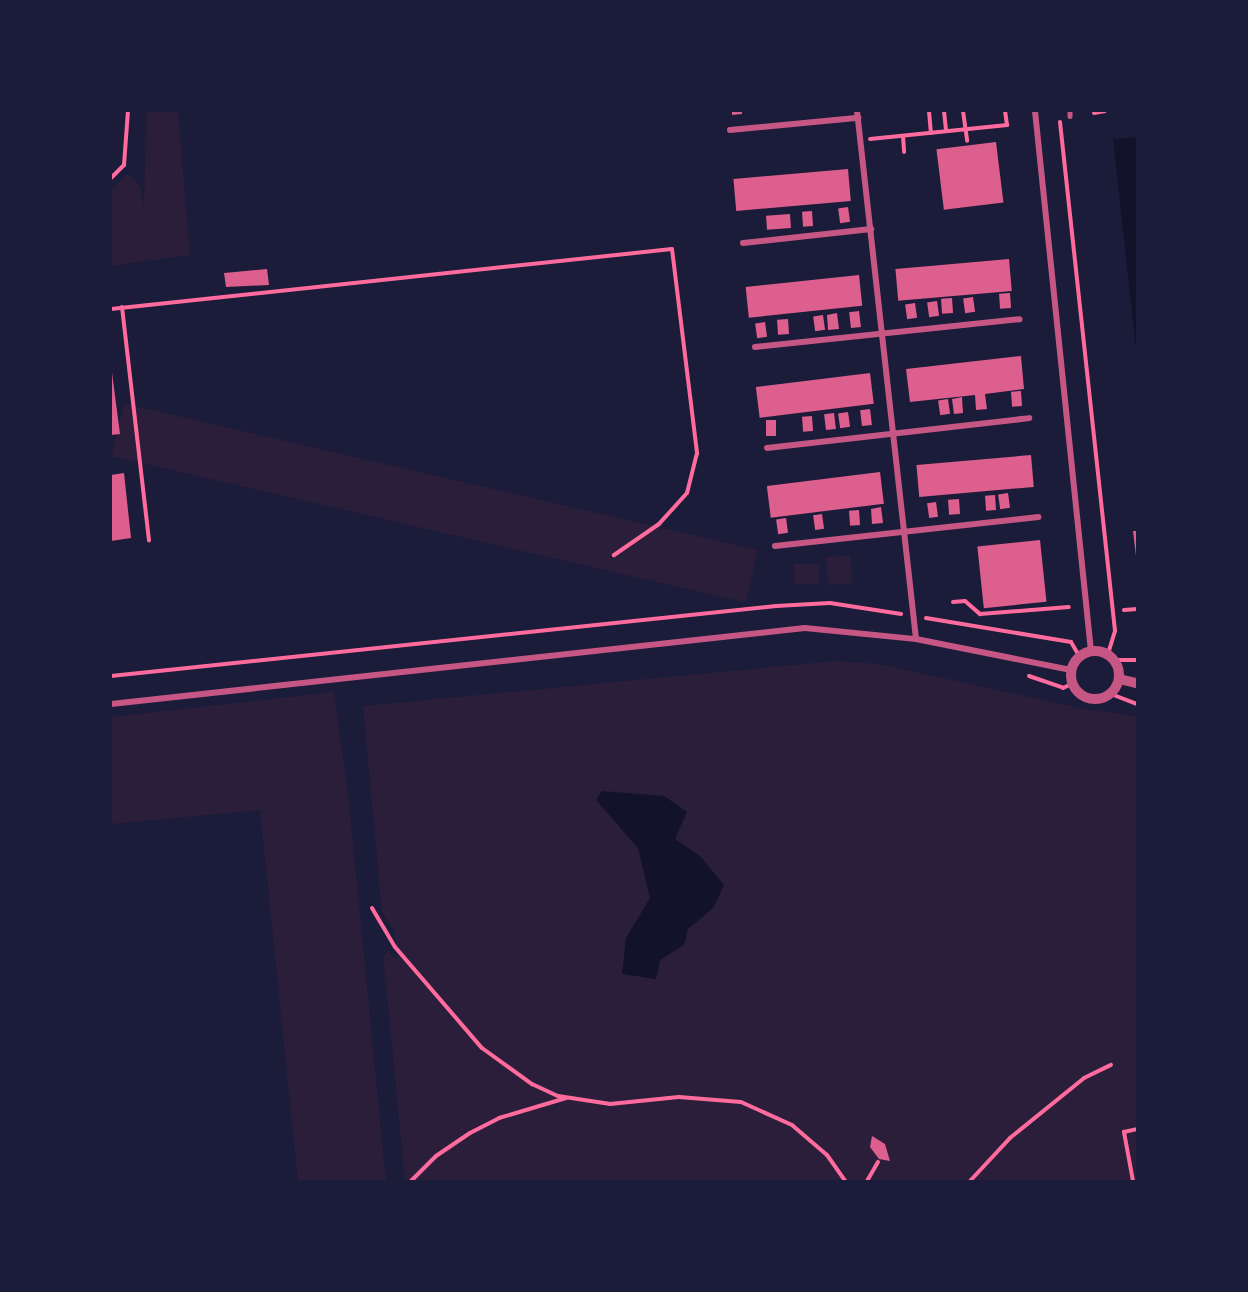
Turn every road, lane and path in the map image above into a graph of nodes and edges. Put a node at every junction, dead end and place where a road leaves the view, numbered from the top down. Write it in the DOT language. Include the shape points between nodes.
graph roads {
  1 [pos="128,111"];
  2 [pos="929,111"];
  3 [pos="944,111"];
  4 [pos="963,111"];
  5 [pos="1005,111"];
  6 [pos="1035,111"];
  7 [pos="1059,111"];
  8 [pos="1105,111"];
  9 [pos="1094,113"];
  10 [pos="858,114"];
  11 [pos="965,129"];
  12 [pos="730,130"];
  13 [pos="946,131"];
  14 [pos="931,133"];
  15 [pos="903,136"];
  16 [pos="861,140"];
  17 [pos="967,141"];
  18 [pos="904,152"];
  19 [pos="111,178"];
  20 [pos="871,229"];
  21 [pos="743,243"];
  22 [pos="122,308"];
  23 [pos="111,309"];
  24 [pos="1020,319"];
  25 [pos="882,333"];
  26 [pos="755,347"];
  27 [pos="1029,418"];
  28 [pos="894,434"];
  29 [pos="767,448"];
  30 [pos="1038,517"];
  31 [pos="905,531"];
  32 [pos="149,540"];
  33 [pos="775,546"];
  34 [pos="614,555"];
  35 [pos="953,602"];
  36 [pos="1069,607"];
  37 [pos="1137,609"];
  38 [pos="1124,610"];
  39 [pos="914,616"];
  40 [pos="1072,636"];
  41 [pos="916,639"];
  42 [pos="1071,642"];
  43 [pos="1092,651"];
  44 [pos="1080,656"];
  45 [pos="1111,657"];
  46 [pos="1137,660"];
  47 [pos="1071,670"];
  48 [pos="111,676"];
  49 [pos="1119,679"];
  50 [pos="1137,683"];
  51 [pos="1111,693"];
  52 [pos="111,704"];
  53 [pos="1137,704"];
  54 [pos="372,908"];
  55 [pos="1111,1065"];
  56 [pos="568,1098"];
  57 [pos="1137,1129"];
  58 [pos="878,1162"];
  59 [pos="411,1181"];
  60 [pos="845,1181"];
  61 [pos="867,1181"];
  62 [pos="970,1181"];
  63 [pos="1133,1181"];
  1 -- 19 [label="path" via="124,165"];
  2 -- 14 [label="path"];
  3 -- 13 [label="path"];
  4 -- 11 [label="path"];
  5 -- 11 [label="path" via="1006,125"];
  6 -- 43 [label="street"];
  7 -- 45 [label="path" via="1115,631"];
  8 -- 9 [label="path"];
  10 -- 12 [label="street"];
  10 -- 16 [label="street"];
  11 -- 13 [label="path"];
  11 -- 17 [label="path"];
  13 -- 14 [label="path"];
  14 -- 15 [label="path"];
  15 -- 16 [label="path"];
  15 -- 18 [label="path"];
  16 -- 20 [label="street"];
  20 -- 21 [label="street"];
  20 -- 25 [label="street"];
  22 -- 23 [label="path"];
  22 -- 32 [label="path"];
  22 -- 34 [label="path" via="672,249 697,453 687,493 659,524"];
  24 -- 25 [label="street"];
  25 -- 26 [label="street"];
  25 -- 28 [label="street"];
  27 -- 28 [label="street"];
  28 -- 29 [label="street"];
  28 -- 31 [label="street"];
  30 -- 31 [label="street"];
  31 -- 33 [label="street"];
  31 -- 39 [label="street"];
  35 -- 36 [label="path" via="965,601 980,614"];
  37 -- 38 [label="path"];
  39 -- 41 [label="street"];
  39 -- 42 [label="path"];
  39 -- 48 [label="path" via="830,603 776,606"];
  40 -- 42 [label="path"];
  41 -- 47 [label="street"];
  41 -- 52 [label="street" via="805,628"];
  42 -- 44 [label="path"];
  43 -- 44 [label="street"];
  43 -- 45 [label="street"];
  44 -- 47 [label="street"];
  45 -- 46 [label="path"];
  45 -- 49 [label="street"];
  47 -- 51 [label="street" via="1075,689 1083,696 1102,698"];
  49 -- 50 [label="street"];
  49 -- 51 [label="street"];
  51 -- 53 [label="path"];
  54 -- 56 [label="path" via="395,947 482,1048 532,1084"];
  55 -- 62 [label="path" via="1084,1078 1010,1138"];
  56 -- 59 [label="path" via="500,1118 470,1133 436,1156"];
  56 -- 60 [label="path" via="610,1104 679,1097 741,1102 792,1125 827,1155"];
  57 -- 63 [label="path" via="1124,1131"];
  58 -- 61 [label="path"];
}
